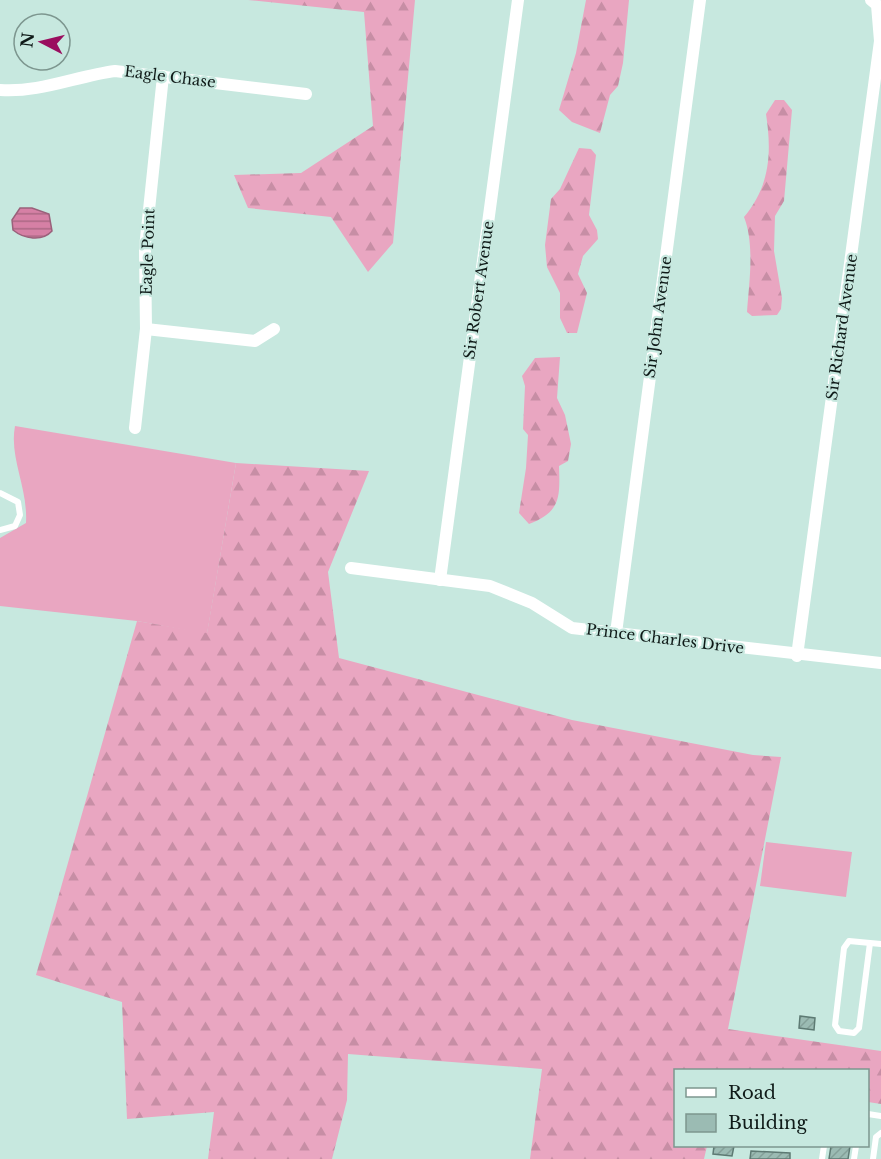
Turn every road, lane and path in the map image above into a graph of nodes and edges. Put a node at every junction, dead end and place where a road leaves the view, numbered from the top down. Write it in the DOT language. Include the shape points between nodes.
graph roads {
  1 [pos="518,0"];
  2 [pos="700,0"];
  3 [pos="871,0"];
  4 [pos="163,76"];
  5 [pos="0,90"];
  6 [pos="306,94"];
  7 [pos="146,329"];
  8 [pos="274,329"];
  9 [pos="135,428"];
  10 [pos="0,493"];
  11 [pos="0,530"];
  12 [pos="351,567"];
  13 [pos="440,580"];
  14 [pos="616,633"];
  15 [pos="797,656"];
  16 [pos="881,663"];
  17 [pos="870,943"];
  18 [pos="881,944"];
  19 [pos="881,1133"];
  20 [pos="873,1159"];
  1 -- 13 [label="street, Sir Robert Avenue"];
  2 -- 14 [label="street, Sir John Avenue"];
  3 -- 15 [label="street, Sir Richard Avenue" via="877,5 880,41"];
  4 -- 5 [label="street, Eagle Chase" via="115,71 44,87"];
  4 -- 6 [label="street, Eagle Chase"];
  4 -- 7 [label="street, Eagle Point" via="145,248"];
  7 -- 8 [label="street" via="255,341"];
  7 -- 9 [label="street, Eagle Point"];
  10 -- 11 [label="lane" via="18,502 21,515 15,526"];
  12 -- 13 [label="street, Prince Charles Drive"];
  13 -- 14 [label="street, Prince Charles Drive" via="490,586 532,603 572,628"];
  14 -- 15 [label="street, Prince Charles Drive"];
  15 -- 16 [label="street, Prince Charles Drive"];
  17 -- 17 [label="lane" via="849,941 844,948 835,1025 839,1031 854,1033 859,1028"];
  17 -- 18 [label="lane"];
  19 -- 20 [label="lane" via="876,1137"];
}
